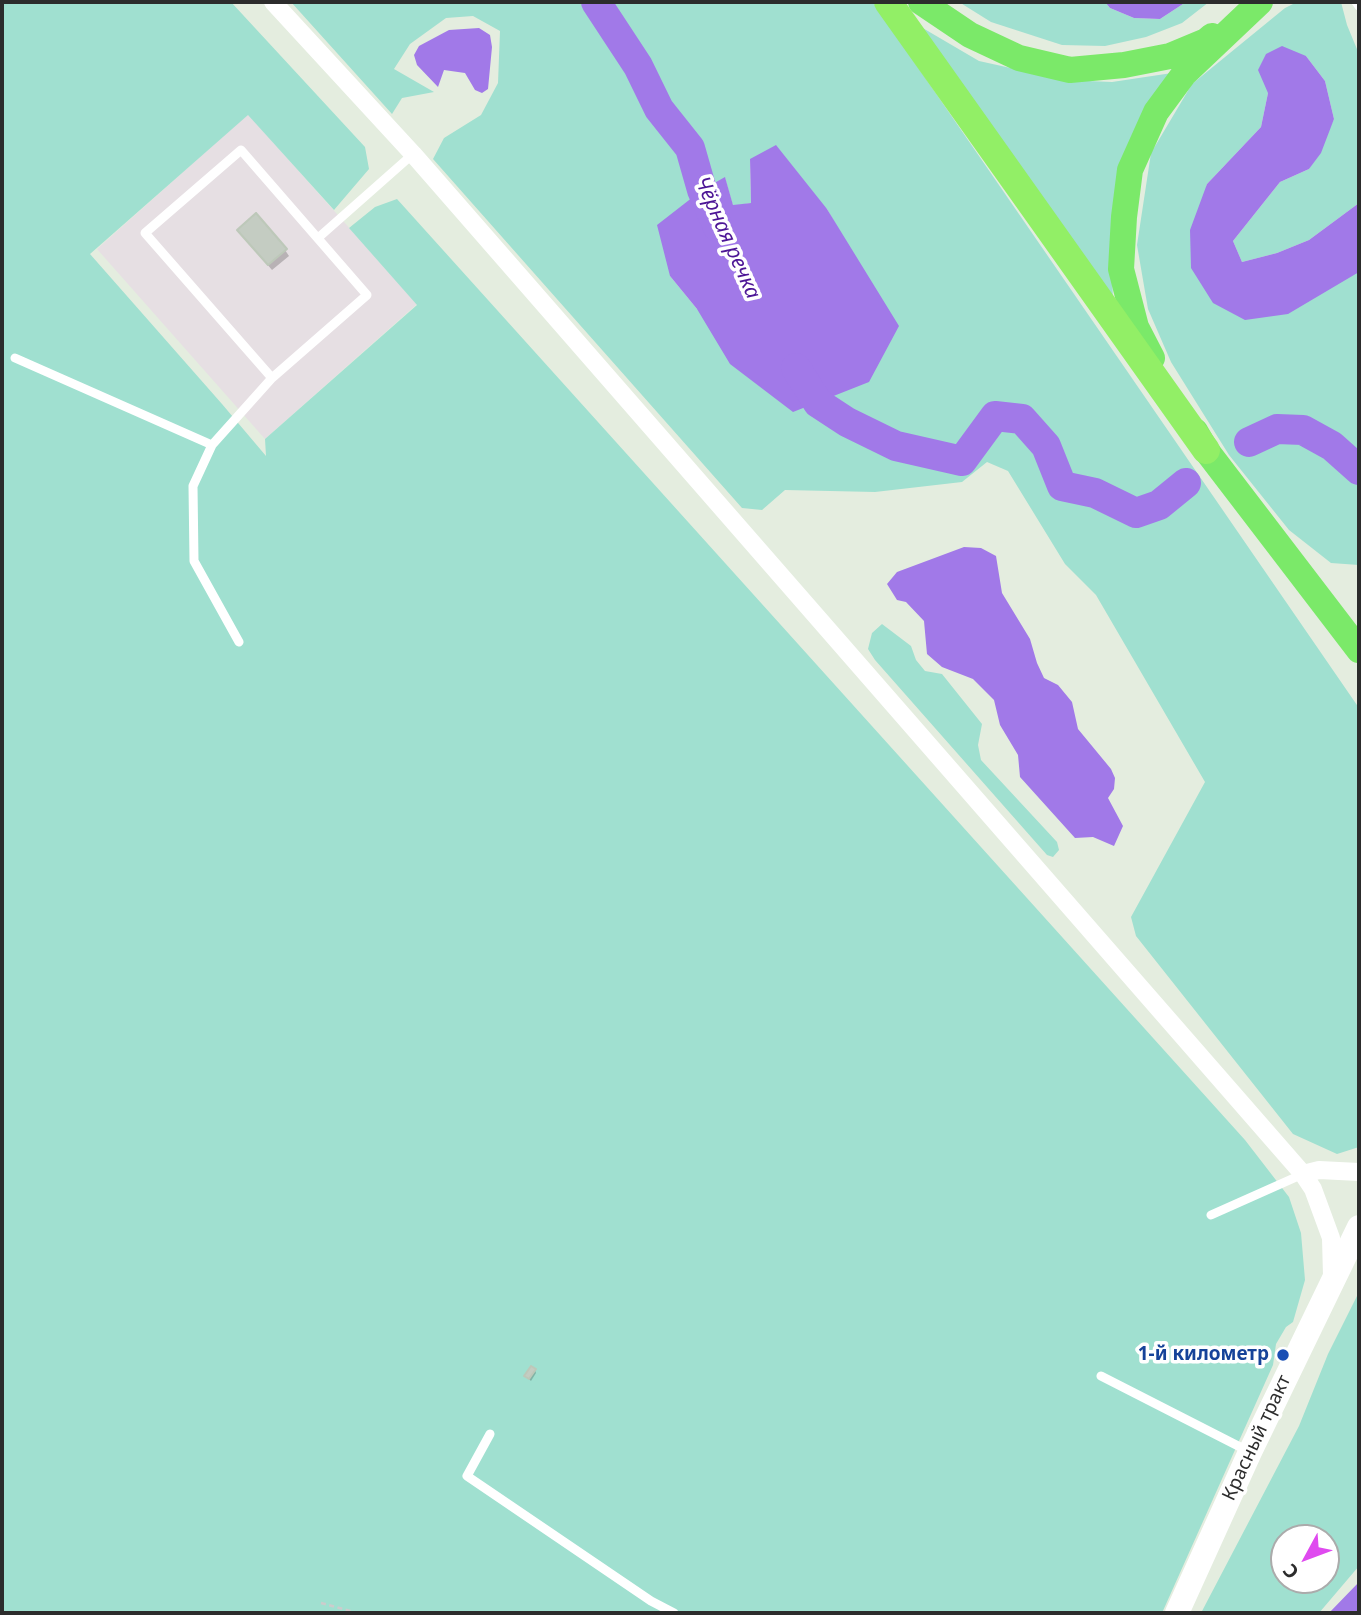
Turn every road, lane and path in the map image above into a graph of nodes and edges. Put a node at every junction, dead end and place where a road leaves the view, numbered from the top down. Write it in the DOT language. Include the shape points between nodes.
graph roads {
  1 [pos="273,2"];
  2 [pos="888,2"];
  3 [pos="921,2"];
  4 [pos="1250,2"];
  5 [pos="1260,2"];
  6 [pos="1356,2"];
  7 [pos="1359,6"];
  8 [pos="413,154"];
  9 [pos="318,238"];
  10 [pos="15,358"];
  11 [pos="272,378"];
  12 [pos="212,445"];
  13 [pos="1206,450"];
  14 [pos="239,642"];
  15 [pos="1356,648"];
  16 [pos="1359,1172"];
  17 [pos="1303,1174"];
  18 [pos="1211,1215"];
  19 [pos="1359,1227"];
  20 [pos="1332,1278"];
  21 [pos="1101,1376"];
  22 [pos="490,1434"];
  23 [pos="1250,1452"];
  24 [pos="321,1603"];
  25 [pos="358,1613"];
  26 [pos="674,1613"];
  27 [pos="1177,1613"];
  1 -- 8 [label="street"];
  2 -- 13 [label="highway"];
  3 -- 4 [label="main road" via="970,35 1019,58 1070,70 1170,56 1206,41"];
  5 -- 13 [label="main road" via="1184,74 1156,112 1130,170 1124,217 1121,269 1136,327"];
  6 -- 7 [label="lane"];
  8 -- 9 [label="lane"];
  8 -- 17 [label="street"];
  9 -- 11 [label="lane" via="367,295"];
  9 -- 11 [label="lane" via="241,150 145,233"];
  10 -- 12 [label="lane"];
  11 -- 12 [label="lane"];
  12 -- 14 [label="lane" via="193,486 194,561"];
  13 -- 15 [label="main road"];
  16 -- 17 [label="street"];
  17 -- 18 [label="lane"];
  17 -- 20 [label="street" via="1331,1238"];
  19 -- 20 [label="main road, Красный тракт"];
  20 -- 23 [label="main road, Красный тракт"];
  21 -- 23 [label="lane"];
  22 -- 26 [label="lane" via="467,1476"];
  23 -- 27 [label="main road, Красный тракт"];
  24 -- 25 [label="path"];
}
